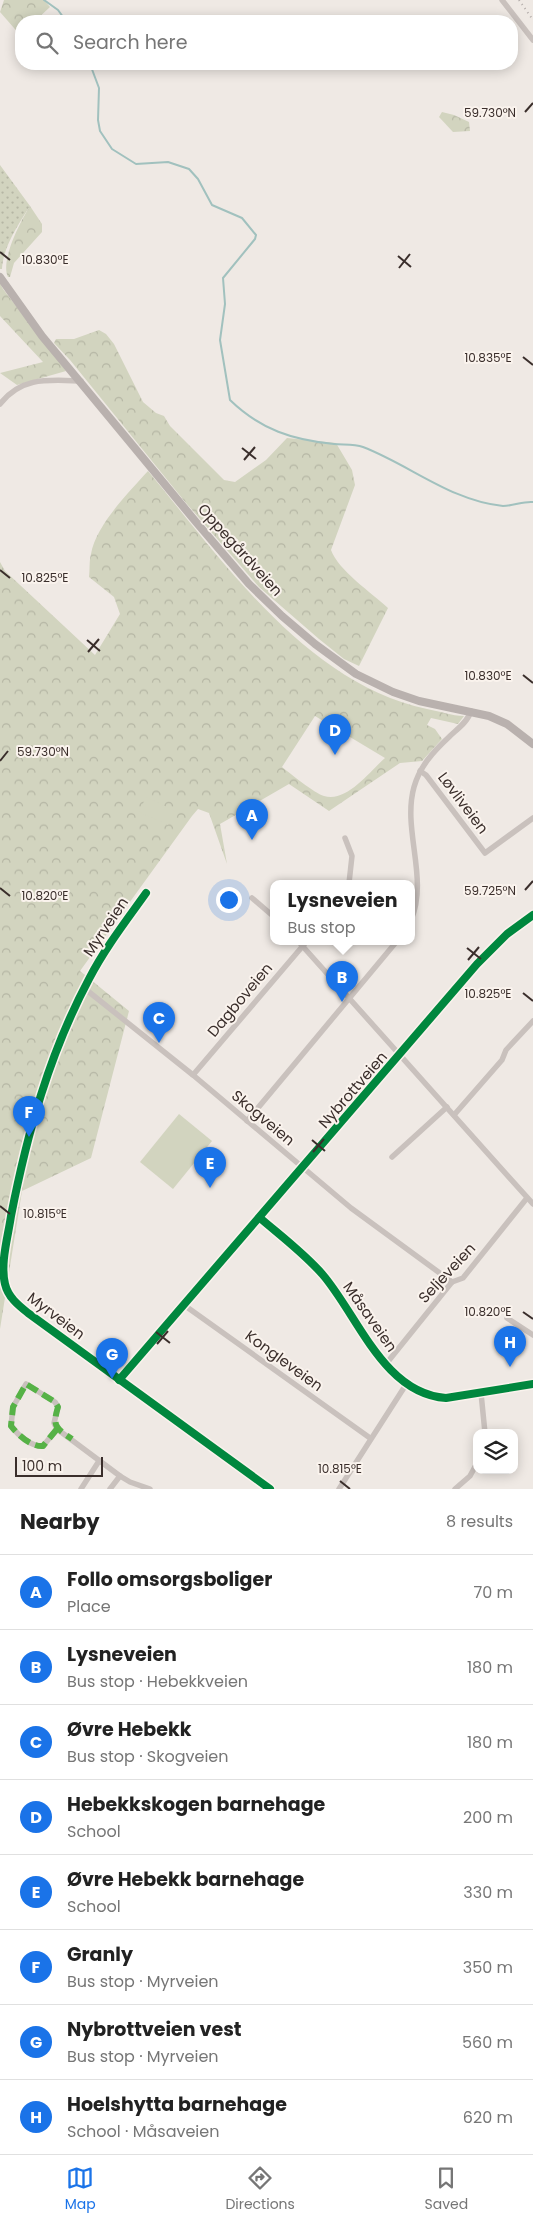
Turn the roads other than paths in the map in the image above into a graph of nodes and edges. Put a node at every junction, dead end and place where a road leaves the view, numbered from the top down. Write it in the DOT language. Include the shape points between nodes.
graph roads {
  1 [pos="502,0"];
  2 [pos="514,15"];
  3 [pos="518,21"];
  4 [pos="533,40"];
  5 [pos="0,277"];
  6 [pos="81,381"];
  7 [pos="0,404"];
  8 [pos="471,711"];
  9 [pos="533,744"];
  10 [pos="420,771"];
  11 [pos="533,818"];
  12 [pos="345,838"];
  13 [pos="349,880"];
  14 [pos="146,893"];
  15 [pos="252,898"];
  16 [pos="415,904"];
  17 [pos="270,913"];
  18 [pos="533,915"];
  19 [pos="300,945"];
  20 [pos="304,945"];
  21 [pos="394,945"];
  22 [pos="84,988"];
  23 [pos="348,998"];
  24 [pos="533,1020"];
  25 [pos="401,1055"];
  26 [pos="192,1075"];
  27 [pos="447,1108"];
  28 [pos="454,1115"];
  29 [pos="247,1121"];
  30 [pos="392,1157"];
  31 [pos="303,1169"];
  32 [pos="527,1198"];
  33 [pos="533,1204"];
  34 [pos="260,1218"];
  35 [pos="452,1282"];
  36 [pos="184,1305"];
  37 [pos="507,1318"];
  38 [pos="533,1335"];
  39 [pos="386,1364"];
  40 [pos="119,1380"];
  41 [pos="407,1382"];
  42 [pos="533,1384"];
  43 [pos="480,1393"];
  44 [pos="56,1429"];
  45 [pos="484,1429"];
  46 [pos="370,1438"];
  47 [pos="99,1461"];
  48 [pos="473,1470"];
  49 [pos="120,1476"];
  50 [pos="81,1489"];
  51 [pos="110,1489"];
  52 [pos="150,1489"];
  53 [pos="270,1489"];
  54 [pos="339,1489"];
  55 [pos="455,1489"];
  1 -- 2 [label="street"];
  3 -- 4 [label="street"];
  5 -- 6 [label="main road, Oppegårdveien" via="42,336"];
  6 -- 7 [label="street" via="50,380 22,385 12,389"];
  6 -- 8 [label="main road, Oppegårdveien" via="249,584 314,644 356,674 393,692 419,701"];
  8 -- 9 [label="main road, Oppegårdveien" via="498,720"];
  8 -- 10 [label="street"];
  10 -- 11 [label="street, Løvliveien" via="485,853"];
  10 -- 16 [label="street" via="411,806"];
  12 -- 13 [label="street" via="352,856"];
  14 -- 22 [label="street, Myrveien"];
  15 -- 17 [label="street"];
  18 -- 25 [label="street, Nybrottveien" via="506,934 488,953"];
  19 -- 26 [label="street, Dagboveien"];
  20 -- 23 [label="street"];
  21 -- 23 [label="street"];
  22 -- 26 [label="street, Skogveien"];
  22 -- 40 [label="street, Myrveien" via="52,1058 33,1118 14,1202 3,1277 9,1294 18,1305"];
  23 -- 25 [label="street"];
  23 -- 29 [label="street"];
  24 -- 28 [label="street"];
  25 -- 27 [label="street"];
  25 -- 31 [label="street, Nybrottveien"];
  26 -- 29 [label="street, Skogveien"];
  27 -- 28 [label="street"];
  27 -- 30 [label="street"];
  28 -- 32 [label="street"];
  29 -- 31 [label="street, Skogveien"];
  31 -- 34 [label="street, Nybrottveien"];
  31 -- 35 [label="street, Skogveien"];
  32 -- 33 [label="street"];
  32 -- 35 [label="street, Seljeveien" via="463,1278"];
  34 -- 36 [label="street, Nybrottveien"];
  34 -- 39 [label="street, Måsaveien" via="323,1275"];
  35 -- 39 [label="street, Seljeveien"];
  36 -- 40 [label="street, Nybrottveien"];
  36 -- 46 [label="street, Kongleveien"];
  37 -- 38 [label="street"];
  39 -- 41 [label="street, Måsaveien"];
  40 -- 53 [label="street, Myrveien"];
  41 -- 43 [label="street, Måsaveien" via="434,1397"];
  41 -- 46 [label="street"];
  42 -- 43 [label="street, Måsaveien"];
  43 -- 45 [label="street"];
  44 -- 44 [label="street" via="54,1423 58,1407 55,1402 26,1384 13,1408 11,1426 40,1447"];
  44 -- 47 [label="street"];
  46 -- 54 [label="street"];
  47 -- 49 [label="street"];
  47 -- 50 [label="street"];
  48 -- 55 [label="street"];
  49 -- 51 [label="street"];
  49 -- 52 [label="street"];
}
